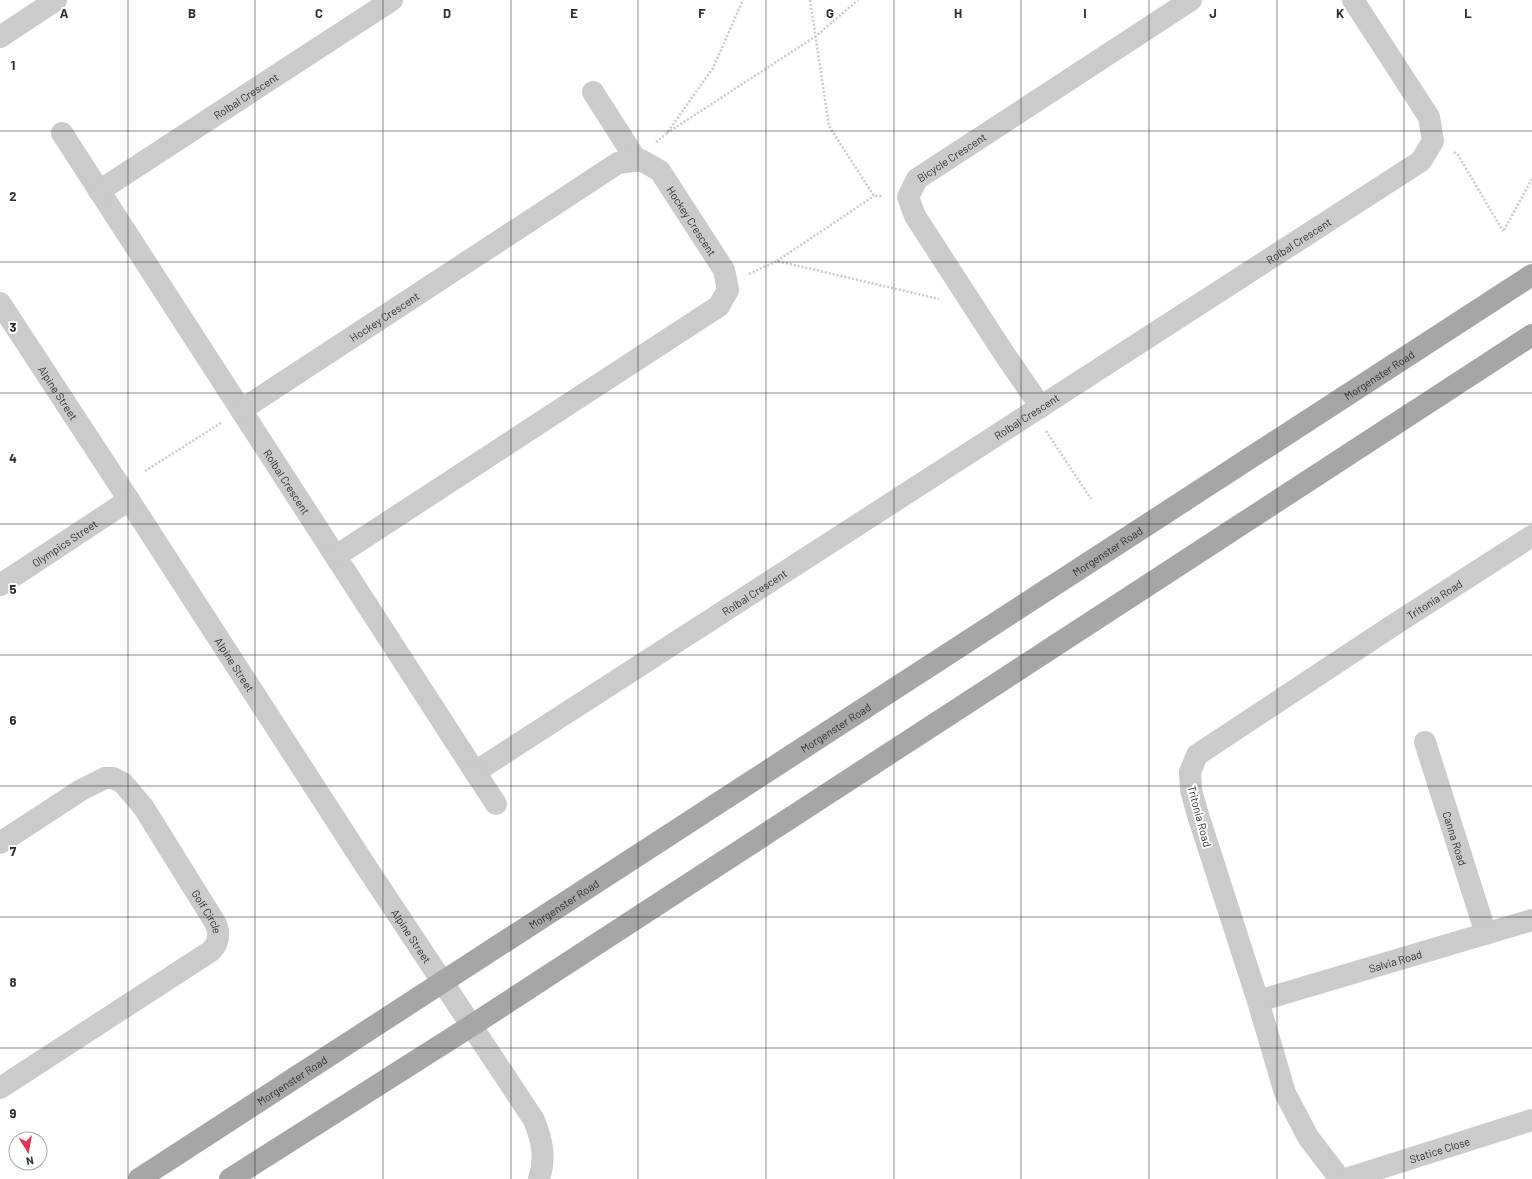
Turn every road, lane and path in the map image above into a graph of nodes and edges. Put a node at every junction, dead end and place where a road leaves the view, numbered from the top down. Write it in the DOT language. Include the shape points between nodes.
graph roads {
  1 [pos="56,0"];
  2 [pos="392,0"];
  3 [pos="742,0"];
  4 [pos="810,0"];
  5 [pos="858,0"];
  6 [pos="1191,0"];
  7 [pos="1353,0"];
  8 [pos="816,36"];
  9 [pos="0,37"];
  10 [pos="593,92"];
  11 [pos="62,133"];
  12 [pos="667,133"];
  13 [pos="1452,152"];
  14 [pos="639,160"];
  15 [pos="1532,179"];
  16 [pos="99,191"];
  17 [pos="874,196"];
  18 [pos="908,197"];
  19 [pos="777,260"];
  20 [pos="1532,275"];
  21 [pos="728,290"];
  22 [pos="965,294"];
  23 [pos="0,303"];
  24 [pos="1532,335"];
  25 [pos="1041,407"];
  26 [pos="232,415"];
  27 [pos="1045,429"];
  28 [pos="145,471"];
  29 [pos="1091,499"];
  30 [pos="130,500"];
  31 [pos="1532,536"];
  32 [pos="336,556"];
  33 [pos="0,585"];
  34 [pos="1425,742"];
  35 [pos="475,772"];
  36 [pos="496,804"];
  37 [pos="0,843"];
  38 [pos="1532,920"];
  39 [pos="1486,934"];
  40 [pos="443,983"];
  41 [pos="1258,1001"];
  42 [pos="471,1026"];
  43 [pos="0,1088"];
  44 [pos="1532,1120"];
  45 [pos="139,1179"];
  46 [pos="230,1179"];
  47 [pos="540,1179"];
  48 [pos="1340,1179"];
  49 [pos="1346,1179"];
  1 -- 9 [label="street"];
  2 -- 16 [label="street, Rolbal Crescent"];
  3 -- 12 [label="path" via="713,68"];
  4 -- 8 [label="path"];
  5 -- 8 [label="path"];
  6 -- 18 [label="street, Bicycle Crescent" via="917,179"];
  7 -- 25 [label="street, Rolbal Crescent" via="1429,117 1433,140 1421,161"];
  8 -- 12 [label="path"];
  8 -- 17 [label="path" via="830,126"];
  10 -- 14 [label="street"];
  11 -- 16 [label="street, Rolbal Crescent"];
  12 -- 14 [label="path"];
  13 -- 15 [label="path" via="1458,155 1504,231"];
  14 -- 21 [label="street, Hockey Crescent" via="660,171 724,270"];
  14 -- 26 [label="street, Hockey Crescent" via="618,163"];
  16 -- 26 [label="street, Rolbal Crescent"];
  17 -- 18 [label="path"];
  17 -- 19 [label="path"];
  18 -- 22 [label="street" via="914,216"];
  19 -- 21 [label="path" via="751,273"];
  19 -- 22 [label="path" via="949,301"];
  20 -- 40 [label="main road, Morgenster Road"];
  21 -- 32 [label="street" via="719,306"];
  22 -- 25 [label="street"];
  23 -- 30 [label="street, Alpine Street"];
  24 -- 42 [label="main road"];
  25 -- 35 [label="street, Rolbal Crescent"];
  26 -- 28 [label="path"];
  26 -- 32 [label="street, Rolbal Crescent"];
  27 -- 29 [label="path"];
  30 -- 33 [label="street, Olympics Street"];
  30 -- 40 [label="street, Alpine Street"];
  31 -- 41 [label="street, Tritonia Road" via="1197,755 1190,772 1191,790"];
  32 -- 35 [label="street, Rolbal Crescent"];
  34 -- 39 [label="street, Canna Road"];
  35 -- 36 [label="street, Rolbal Crescent"];
  37 -- 43 [label="street, Golf Circle" via="81,790 105,778 113,778 123,783 144,808 219,932 211,951"];
  38 -- 39 [label="street, Salvia Road"];
  39 -- 41 [label="street, Salvia Road"];
  40 -- 42 [label="street, Alpine Street"];
  40 -- 45 [label="main road, Morgenster Road"];
  41 -- 48 [label="street, Tritonia Road" via="1285,1093 1308,1137"];
  42 -- 46 [label="main road"];
  42 -- 47 [label="street, Alpine Street" via="534,1120 541,1136 543,1152"];
  44 -- 49 [label="street, Statice Close"];
}
